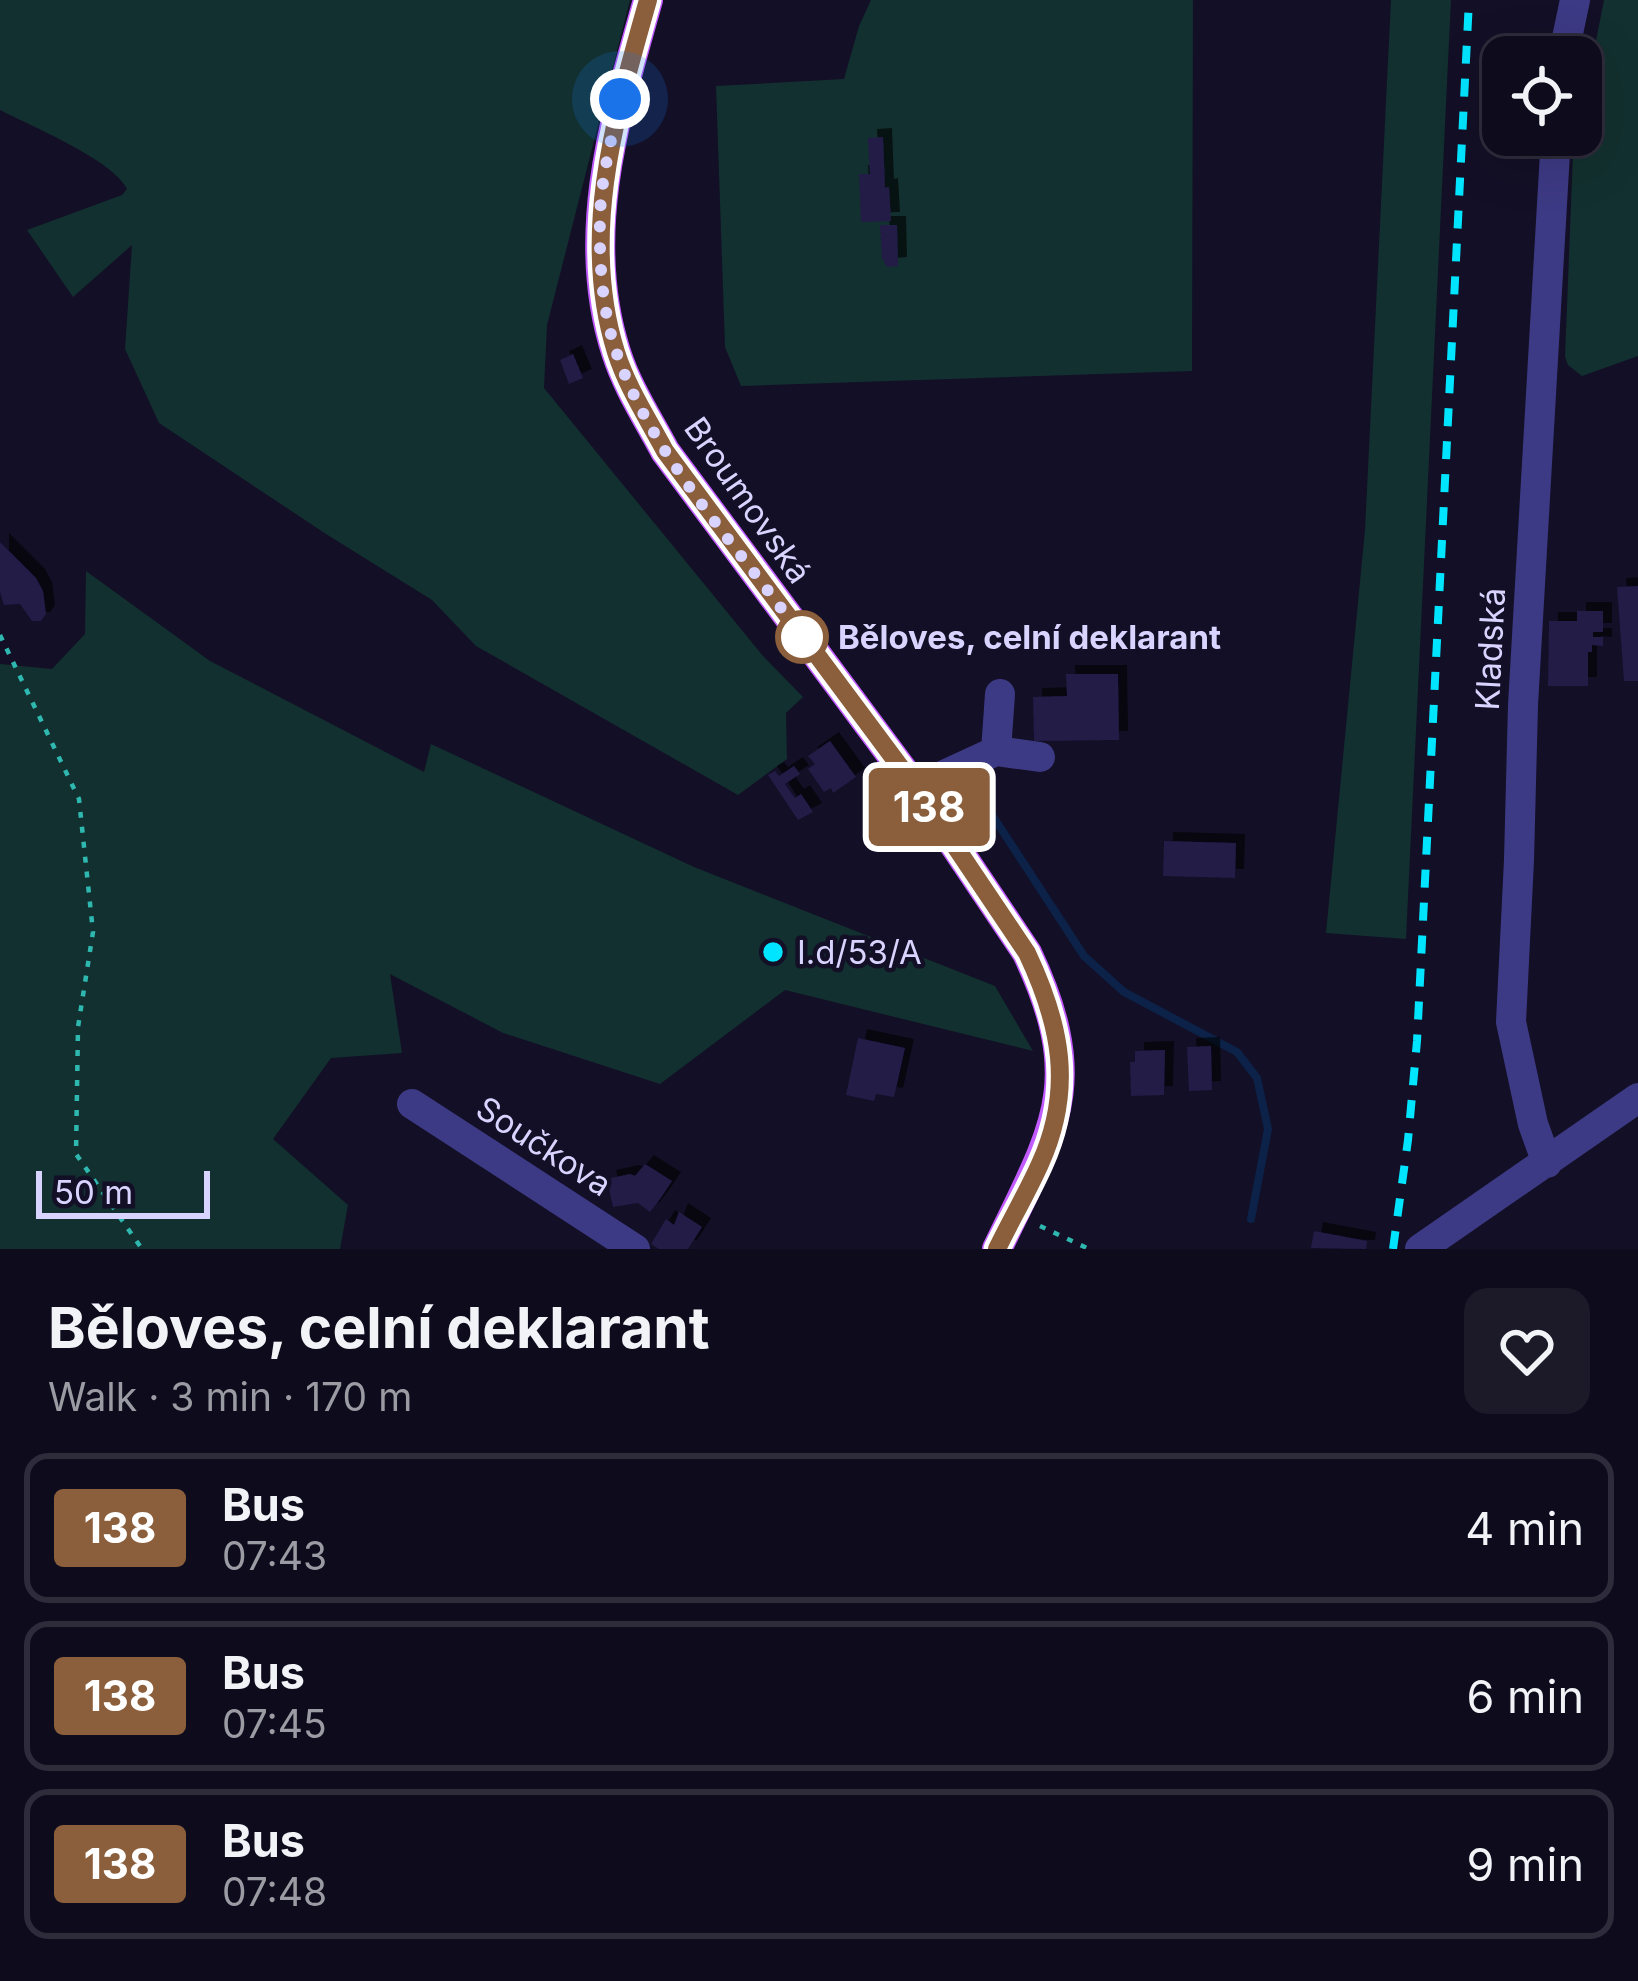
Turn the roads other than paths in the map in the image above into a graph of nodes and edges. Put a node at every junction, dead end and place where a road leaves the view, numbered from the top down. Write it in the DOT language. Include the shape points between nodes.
graph roads {
  1 [pos="648,0"];
  2 [pos="1576,0"];
  3 [pos="1568,36"];
  4 [pos="1555,156"];
  5 [pos="1000,694"];
  6 [pos="996,752"];
  7 [pos="1040,757"];
  8 [pos="916,788"];
  9 [pos="1638,1098"];
  10 [pos="412,1104"];
  11 [pos="1547,1162"];
  12 [pos="635,1249"];
  13 [pos="997,1249"];
  14 [pos="1420,1249"];
  1 -- 8 [label="main road, Broumovská" via="600,214 605,307 617,354 665,451"];
  2 -- 3 [label="street"];
  4 -- 11 [label="street, Kladská" via="1511,1022"];
  5 -- 6 [label="street"];
  6 -- 7 [label="street"];
  6 -- 8 [label="street"];
  8 -- 13 [label="main road, Broumovská" via="1027,953 1048,1000 1062,1067 1041,1161"];
  9 -- 11 [label="street"];
  10 -- 12 [label="street, Součkova"];
  11 -- 14 [label="street"];
}
